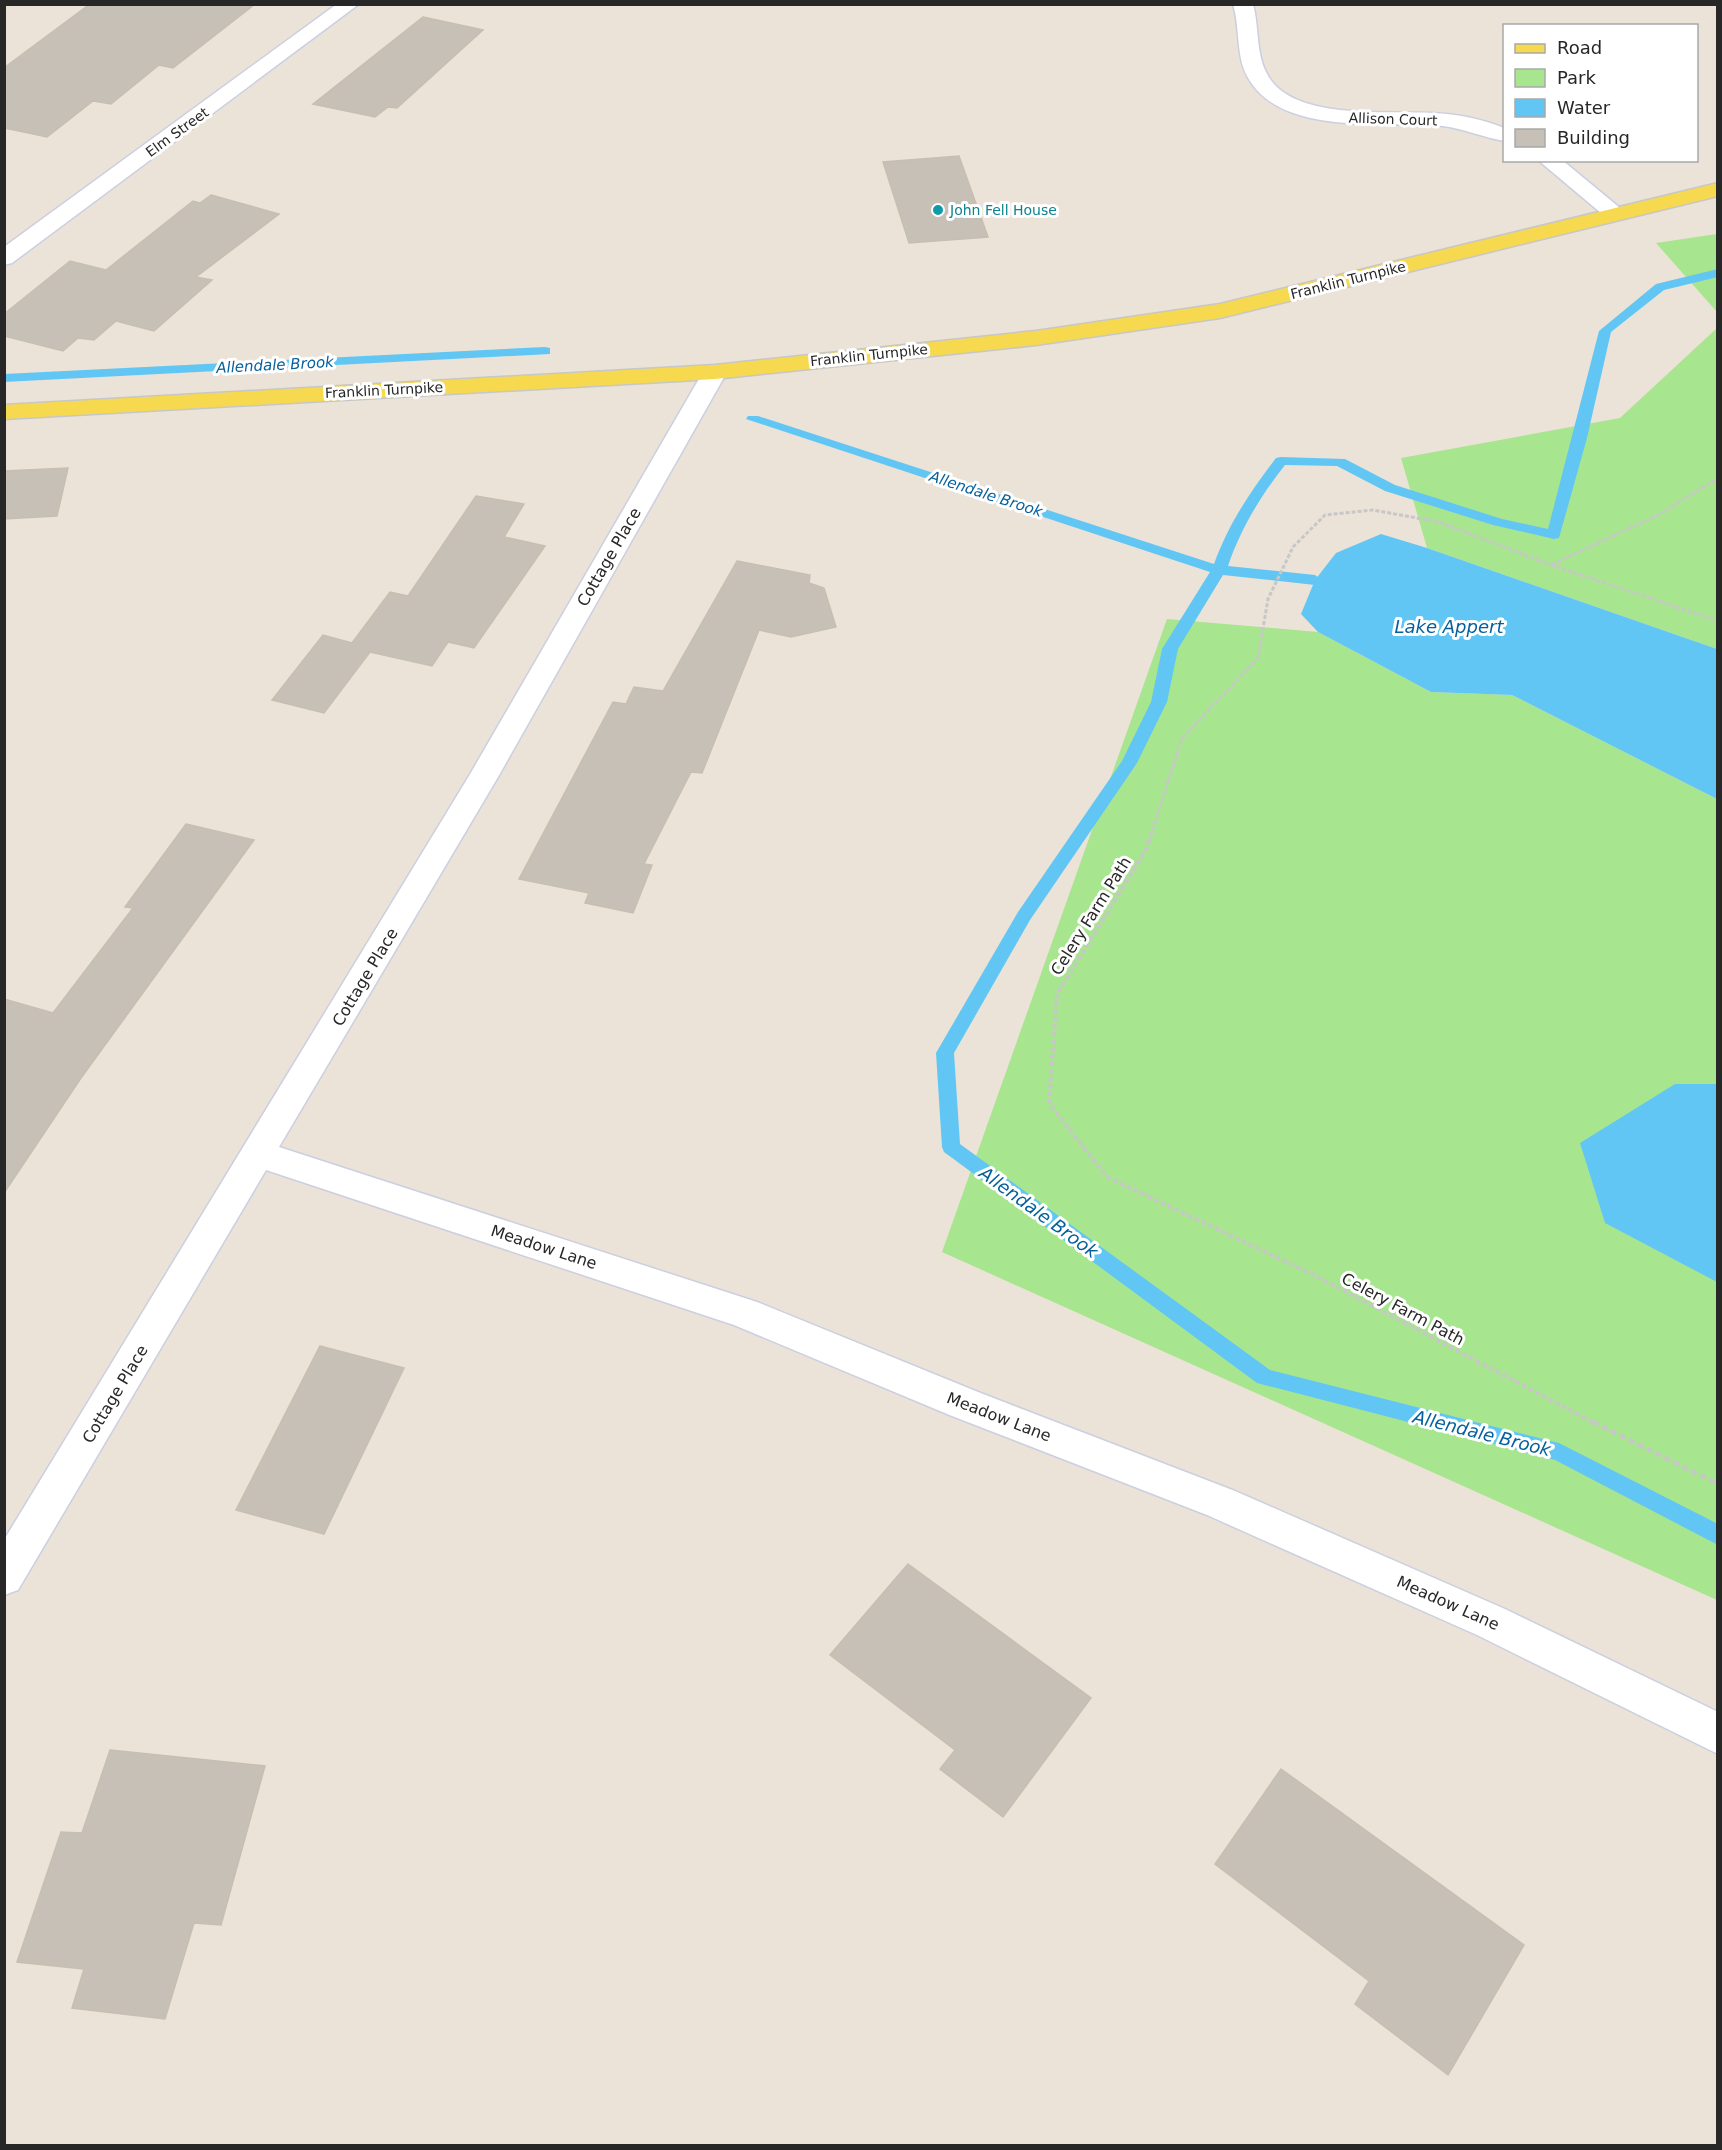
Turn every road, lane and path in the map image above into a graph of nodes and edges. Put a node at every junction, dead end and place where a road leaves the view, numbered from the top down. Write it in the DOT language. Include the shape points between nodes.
graph roads {
  1 [pos="350,4"];
  2 [pos="1243,4"];
  3 [pos="1503,135"];
  4 [pos="1551,162"];
  5 [pos="1718,189"];
  6 [pos="1615,213"];
  7 [pos="4,258"];
  8 [pos="715,372"];
  9 [pos="4,412"];
  10 [pos="1718,478"];
  11 [pos="1551,565"];
  12 [pos="1718,621"];
  13 [pos="260,1154"];
  14 [pos="1718,1484"];
  15 [pos="4,1577"];
  16 [pos="1718,1734"];
  1 -- 7 [label="street, Elm Street"];
  2 -- 3 [label="street, Allison Court" via="1257,76 1272,93 1297,106 1360,119 1462,122"];
  4 -- 6 [label="street"];
  5 -- 6 [label="main road, Franklin Turnpike"];
  6 -- 8 [label="main road, Franklin Turnpike" via="1220,311 1036,338"];
  8 -- 9 [label="main road, Franklin Turnpike"];
  8 -- 13 [label="street, Cottage Place" via="483,777"];
  10 -- 11 [label="path" via="1625,533"];
  11 -- 12 [label="path, Celery Farm Path"];
  11 -- 14 [label="path, Celery Farm Path" via="1438,522 1373,510 1325,515 1293,547 1268,599 1258,658 1182,738 1146,850 1057,994 1049,1104 1107,1177 1310,1273 1632,1443"];
  13 -- 15 [label="street, Cottage Place"];
  13 -- 16 [label="street, Meadow Lane" via="744,1313 1221,1503 1491,1622"];
}
